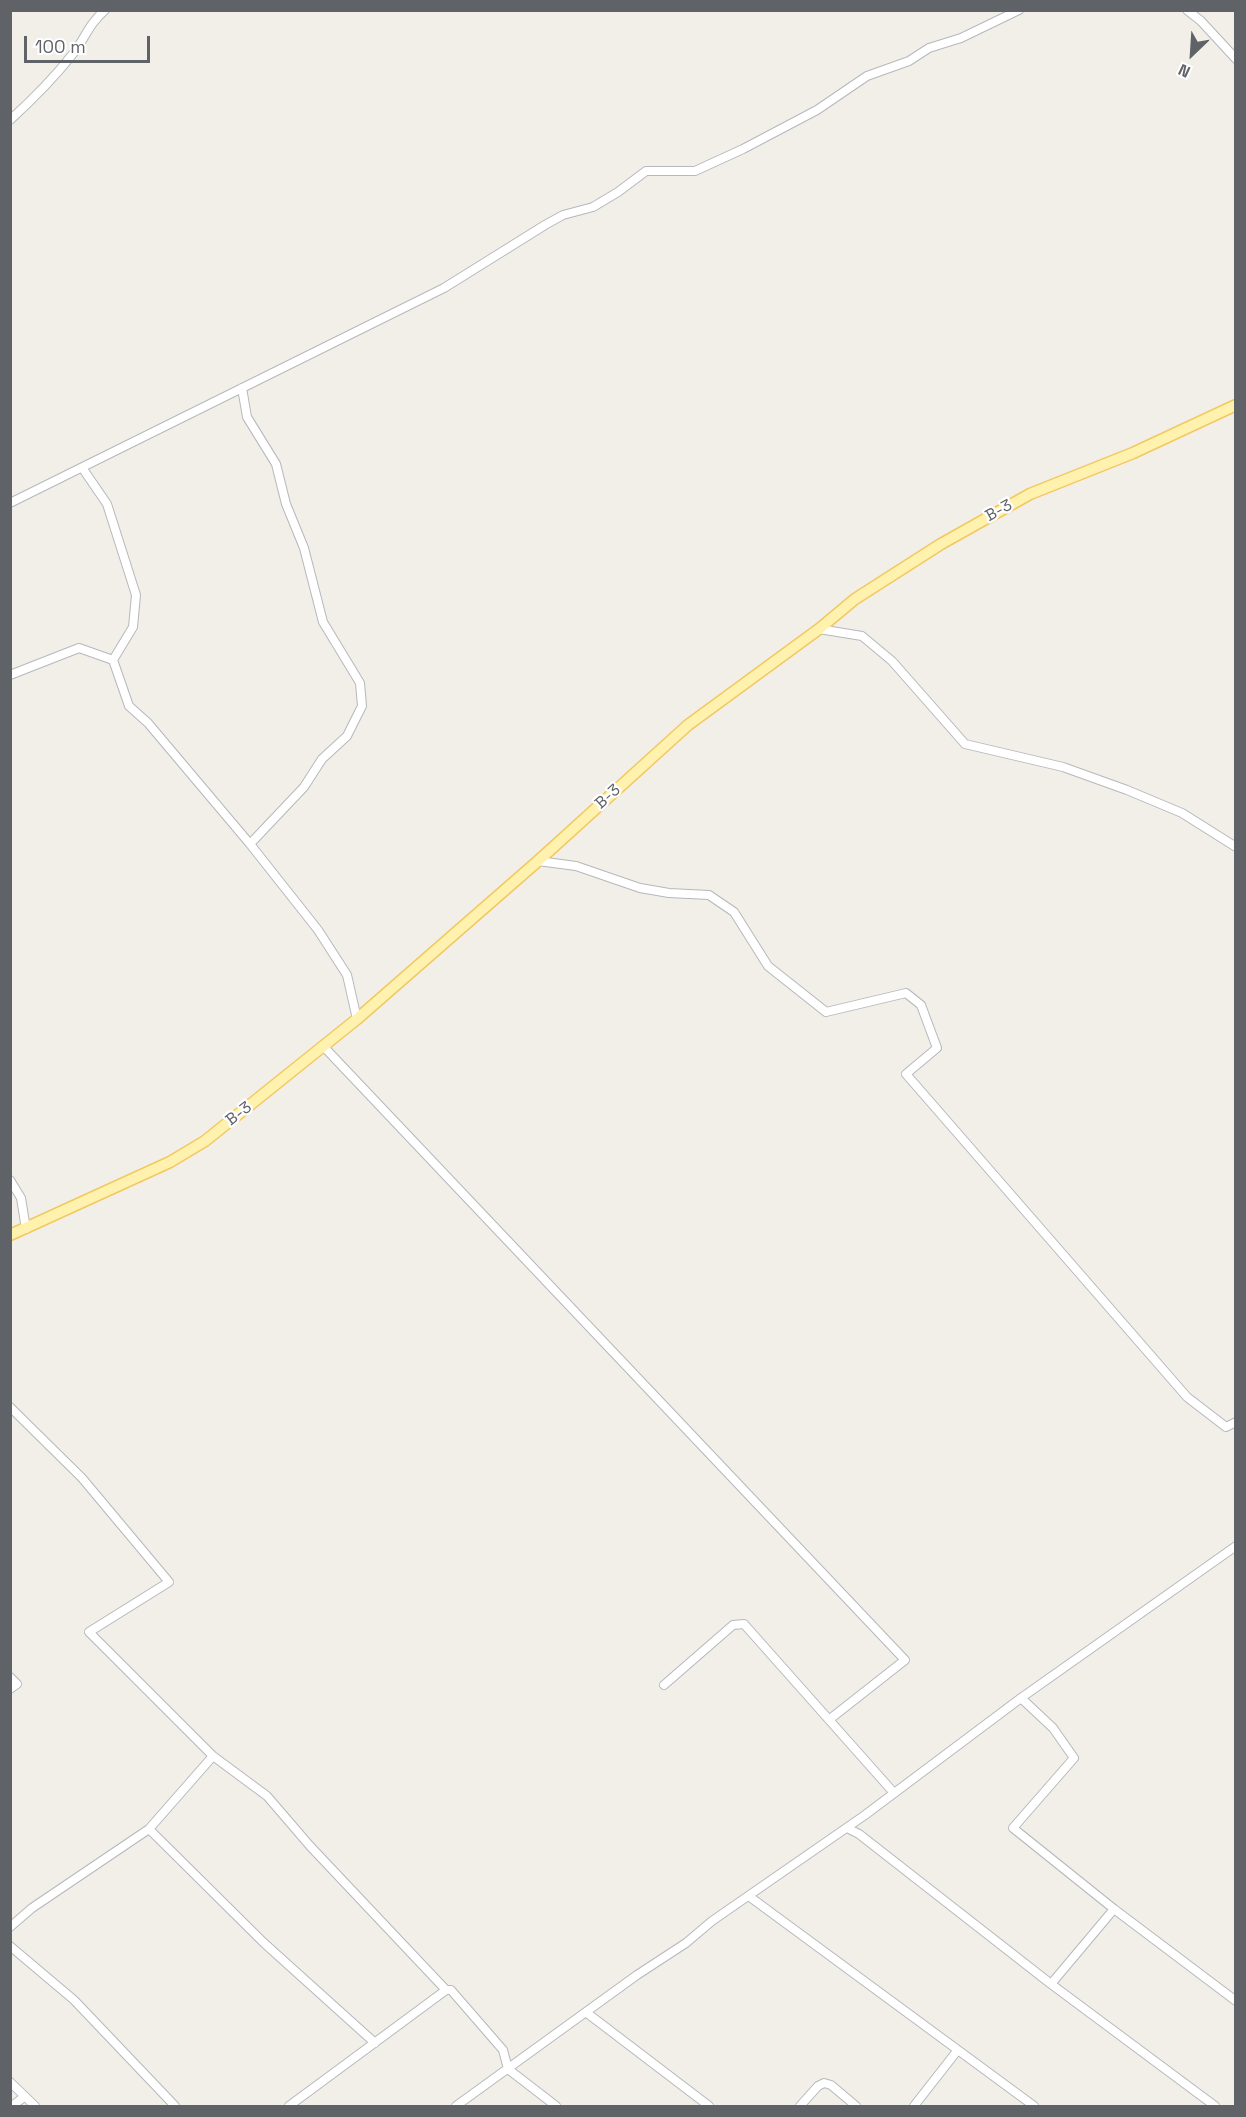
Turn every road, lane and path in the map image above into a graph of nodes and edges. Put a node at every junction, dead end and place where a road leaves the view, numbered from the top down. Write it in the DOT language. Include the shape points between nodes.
graph roads {
  1 [pos="105,10"];
  2 [pos="1019,10"];
  3 [pos="1186,10"];
  4 [pos="1236,58"];
  5 [pos="10,120"];
  6 [pos="242,388"];
  7 [pos="1236,405"];
  8 [pos="83,469"];
  9 [pos="10,503"];
  10 [pos="819,629"];
  11 [pos="113,660"];
  12 [pos="10,675"];
  13 [pos="250,844"];
  14 [pos="1236,847"];
  15 [pos="538,861"];
  16 [pos="357,1019"];
  17 [pos="324,1047"];
  18 [pos="10,1180"];
  19 [pos="26,1229"];
  20 [pos="10,1235"];
  21 [pos="10,1407"];
  22 [pos="1236,1422"];
  23 [pos="1236,1546"];
  24 [pos="10,1677"];
  25 [pos="664,1685"];
  26 [pos="10,1689"];
  27 [pos="1021,1698"];
  28 [pos="830,1719"];
  29 [pos="213,1756"];
  30 [pos="894,1793"];
  31 [pos="847,1828"];
  32 [pos="149,1829"];
  33 [pos="750,1897"];
  34 [pos="1114,1909"];
  35 [pos="10,1927"];
  36 [pos="10,1946"];
  37 [pos="1051,1984"];
  38 [pos="446,1990"];
  39 [pos="1236,2001"];
  40 [pos="587,2013"];
  41 [pos="375,2043"];
  42 [pos="957,2051"];
  43 [pos="508,2069"];
  44 [pos="10,2082"];
  45 [pos="24,2097"];
  46 [pos="12,2106"];
  47 [pos="35,2106"];
  48 [pos="175,2106"];
  49 [pos="289,2106"];
  50 [pos="456,2106"];
  51 [pos="556,2106"];
  52 [pos="709,2106"];
  53 [pos="800,2106"];
  54 [pos="856,2106"];
  55 [pos="914,2106"];
  56 [pos="1034,2106"];
  57 [pos="1215,2106"];
  1 -- 5 [label="street" via="90,23 74,53 43,90"];
  2 -- 6 [label="street" via="867,76 817,110 695,171 646,171 593,207 563,215 444,288"];
  3 -- 4 [label="street"];
  6 -- 8 [label="street"];
  6 -- 13 [label="street" via="247,417 276,464 323,622 360,682 362,706 347,736 322,759 304,787"];
  7 -- 10 [label="main road, B-3" via="1133,453 1030,494 941,543 855,598"];
  8 -- 9 [label="street"];
  8 -- 11 [label="street" via="107,504 136,596 133,627"];
  10 -- 14 [label="street" via="862,636 892,661 965,744 1063,767 1127,790 1182,813"];
  10 -- 15 [label="main road, B-3" via="688,724"];
  11 -- 12 [label="street" via="79,648"];
  11 -- 13 [label="street" via="129,706 148,723"];
  13 -- 16 [label="street" via="318,930 347,975"];
  15 -- 16 [label="main road, B-3"];
  15 -- 22 [label="street" via="576,866 640,888 709,895 734,912 768,966 826,1012 906,993 921,1005 937,1048 906,1074 1187,1397 1226,1427"];
  16 -- 17 [label="main road, B-3"];
  17 -- 19 [label="main road, B-3" via="205,1141 170,1162"];
  17 -- 28 [label="street" via="905,1660"];
  18 -- 19 [label="street" via="21,1198"];
  19 -- 20 [label="main road, B-3"];
  21 -- 29 [label="street" via="82,1478 169,1582 89,1632"];
  23 -- 27 [label="street"];
  24 -- 26 [label="street" via="17,1684"];
  25 -- 28 [label="street" via="733,1625 744,1624"];
  27 -- 30 [label="street"];
  27 -- 34 [label="street" via="1053,1728 1074,1758 1013,1828"];
  28 -- 30 [label="street"];
  29 -- 32 [label="street"];
  29 -- 38 [label="street" via="267,1796"];
  30 -- 31 [label="street"];
  31 -- 33 [label="street"];
  31 -- 37 [label="street"];
  32 -- 35 [label="street"];
  32 -- 41 [label="street" via="264,1943"];
  33 -- 40 [label="street"];
  33 -- 42 [label="street"];
  34 -- 37 [label="street"];
  34 -- 39 [label="street"];
  36 -- 48 [label="street" via="74,2000"];
  37 -- 57 [label="street"];
  38 -- 41 [label="street"];
  38 -- 43 [label="street" via="451,1990 502,2050"];
  40 -- 43 [label="street"];
  40 -- 52 [label="street"];
  41 -- 49 [label="street"];
  42 -- 55 [label="street"];
  42 -- 56 [label="street"];
  43 -- 50 [label="street"];
  43 -- 51 [label="street"];
  44 -- 45 [label="street"];
  45 -- 46 [label="street"];
  45 -- 47 [label="street"];
  53 -- 54 [label="street" via="825,2083"];
}
